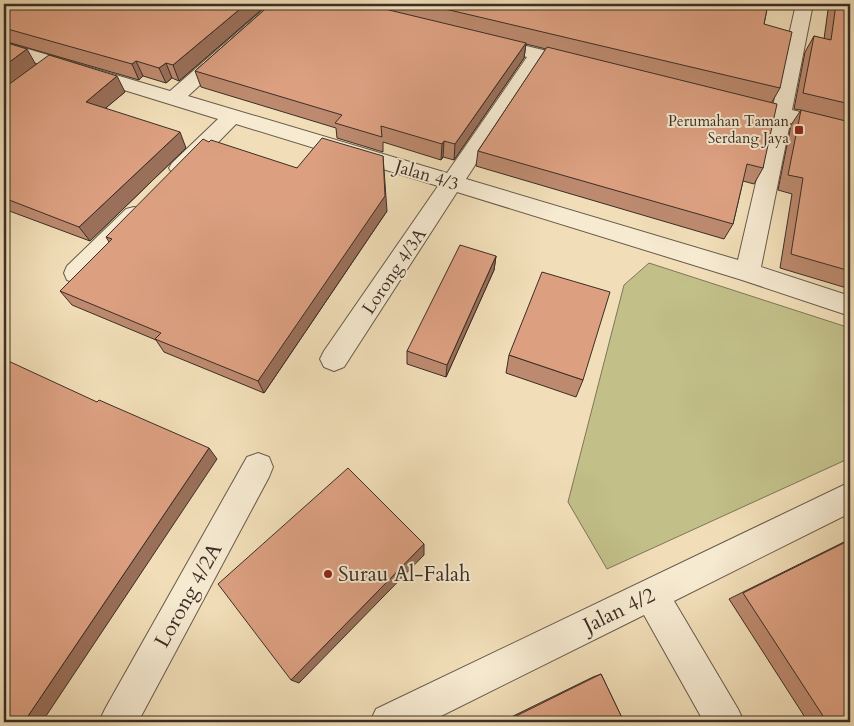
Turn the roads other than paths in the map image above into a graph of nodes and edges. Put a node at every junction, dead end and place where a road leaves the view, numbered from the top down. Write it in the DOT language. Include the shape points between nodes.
graph roads {
  1 [pos="280,4"];
  2 [pos="805,4"];
  3 [pos="472,38"];
  4 [pos="4,47"];
  5 [pos="538,54"];
  6 [pos="54,62"];
  7 [pos="595,68"];
  8 [pos="32,78"];
  9 [pos="174,98"];
  10 [pos="726,100"];
  11 [pos="783,114"];
  12 [pos="232,116"];
  13 [pos="850,131"];
  14 [pos="453,183"];
  15 [pos="748,272"];
  16 [pos="76,273"];
  17 [pos="850,306"];
  18 [pos="334,359"];
  19 [pos="258,468"];
  20 [pos="850,497"];
  21 [pos="651,594"];
  22 [pos="118,722"];
  23 [pos="389,722"];
  24 [pos="725,722"];
  1 -- 9 [label="street"];
  2 -- 11 [label="street"];
  3 -- 5 [label="street"];
  4 -- 6 [label="street, Jalan 4/3"];
  5 -- 7 [label="street"];
  5 -- 14 [label="street, Lorong 4/3A"];
  6 -- 8 [label="street"];
  6 -- 9 [label="street, Jalan 4/3"];
  9 -- 12 [label="street, Jalan 4/3"];
  10 -- 11 [label="street"];
  11 -- 13 [label="street"];
  11 -- 15 [label="street"];
  12 -- 14 [label="street, Jalan 4/3"];
  12 -- 16 [label="street"];
  14 -- 15 [label="street, Jalan 4/3"];
  14 -- 18 [label="street, Lorong 4/3A"];
  15 -- 17 [label="street, Jalan 4/3"];
  19 -- 22 [label="street, Lorong 4/2A"];
  20 -- 21 [label="street, Jalan 4/2"];
  21 -- 23 [label="street, Jalan 4/2"];
  21 -- 24 [label="street"];
}
